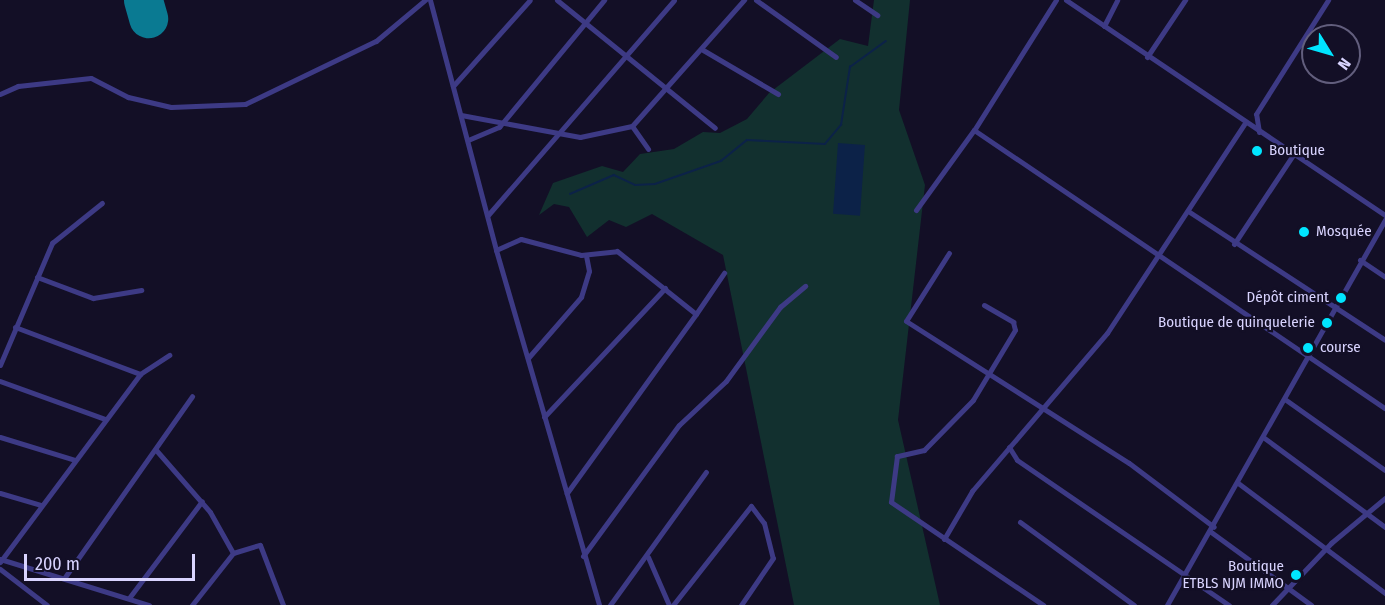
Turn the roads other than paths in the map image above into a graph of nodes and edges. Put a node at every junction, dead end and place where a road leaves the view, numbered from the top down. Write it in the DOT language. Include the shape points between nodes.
graph roads {
  1 [pos="425,0"];
  2 [pos="430,0"];
  3 [pos="530,0"];
  4 [pos="557,0"];
  5 [pos="604,0"];
  6 [pos="674,0"];
  7 [pos="744,0"];
  8 [pos="756,0"];
  9 [pos="855,0"];
  10 [pos="1056,0"];
  11 [pos="1066,0"];
  12 [pos="1117,0"];
  13 [pos="1185,0"];
  14 [pos="1328,0"];
  15 [pos="877,15"];
  16 [pos="584,21"];
  17 [pos="1104,26"];
  18 [pos="703,50"];
  19 [pos="626,55"];
  20 [pos="836,57"];
  21 [pos="1147,57"];
  22 [pos="453,86"];
  23 [pos="668,89"];
  24 [pos="0,94"];
  25 [pos="778,94"];
  26 [pos="461,115"];
  27 [pos="1245,123"];
  28 [pos="501,124"];
  29 [pos="632,126"];
  30 [pos="714,128"];
  31 [pos="560,130"];
  32 [pos="974,130"];
  33 [pos="1259,132"];
  34 [pos="468,140"];
  35 [pos="648,149"];
  36 [pos="1293,154"];
  37 [pos="102,202"];
  38 [pos="916,210"];
  39 [pos="1188,211"];
  40 [pos="488,215"];
  41 [pos="1385,217"];
  42 [pos="1234,244"];
  43 [pos="496,250"];
  44 [pos="949,253"];
  45 [pos="1158,254"];
  46 [pos="586,255"];
  47 [pos="1360,260"];
  48 [pos="724,273"];
  49 [pos="37,277"];
  50 [pos="1385,277"];
  51 [pos="805,286"];
  52 [pos="665,288"];
  53 [pos="141,291"];
  54 [pos="984,305"];
  55 [pos="1333,306"];
  56 [pos="696,314"];
  57 [pos="15,327"];
  58 [pos="1385,340"];
  59 [pos="169,355"];
  60 [pos="528,358"];
  61 [pos="1310,358"];
  62 [pos="0,365"];
  63 [pos="140,374"];
  64 [pos="985,374"];
  65 [pos="0,381"];
  66 [pos="192,396"];
  67 [pos="1286,400"];
  68 [pos="1385,408"];
  69 [pos="1042,409"];
  70 [pos="544,417"];
  71 [pos="105,419"];
  72 [pos="0,437"];
  73 [pos="1263,437"];
  74 [pos="1009,447"];
  75 [pos="156,450"];
  76 [pos="75,460"];
  77 [pos="1385,470"];
  78 [pos="706,472"];
  79 [pos="1238,483"];
  80 [pos="0,493"];
  81 [pos="567,494"];
  82 [pos="1385,498"];
  83 [pos="201,501"];
  84 [pos="41,505"];
  85 [pos="1368,512"];
  86 [pos="1020,522"];
  87 [pos="1385,527"];
  88 [pos="1213,529"];
  89 [pos="944,539"];
  90 [pos="1327,548"];
  91 [pos="233,553"];
  92 [pos="583,556"];
  93 [pos="648,557"];
  94 [pos="1,561"];
  95 [pos="0,569"];
  96 [pos="1186,572"];
  97 [pos="65,578"];
  98 [pos="1287,587"];
  99 [pos="1385,593"];
  100 [pos="129,598"];
  101 [pos="47,605"];
  102 [pos="149,605"];
  103 [pos="192,605"];
  104 [pos="283,605"];
  105 [pos="599,605"];
  106 [pos="610,605"];
  107 [pos="671,605"];
  108 [pos="741,605"];
  109 [pos="1043,605"];
  110 [pos="1134,605"];
  111 [pos="1167,605"];
  112 [pos="1229,605"];
  113 [pos="1272,605"];
  114 [pos="1311,605"];
  1 -- 24 [label="street" via="376,41 245,105 209,110 163,106 129,97 92,78 18,86"];
  2 -- 22 [label="street"];
  3 -- 22 [label="street"];
  4 -- 16 [label="street"];
  5 -- 16 [label="street"];
  6 -- 19 [label="street"];
  7 -- 18 [label="street"];
  8 -- 20 [label="street"];
  9 -- 15 [label="street"];
  10 -- 32 [label="street"];
  11 -- 17 [label="street"];
  12 -- 17 [label="street"];
  13 -- 21 [label="street"];
  14 -- 33 [label="street" via="1256,114"];
  16 -- 19 [label="street"];
  16 -- 28 [label="street"];
  17 -- 21 [label="street"];
  18 -- 23 [label="street"];
  18 -- 25 [label="street"];
  19 -- 23 [label="street"];
  19 -- 31 [label="street"];
  21 -- 27 [label="street"];
  22 -- 26 [label="street"];
  23 -- 29 [label="street"];
  23 -- 30 [label="street"];
  26 -- 28 [label="street"];
  26 -- 34 [label="street"];
  27 -- 33 [label="street"];
  27 -- 39 [label="street"];
  28 -- 31 [label="street"];
  28 -- 34 [label="street"];
  29 -- 31 [label="street" via="590,136"];
  29 -- 35 [label="street"];
  31 -- 40 [label="street"];
  32 -- 38 [label="street"];
  32 -- 45 [label="street"];
  33 -- 36 [label="street"];
  34 -- 40 [label="street"];
  36 -- 41 [label="street"];
  36 -- 42 [label="street"];
  37 -- 49 [label="street" via="57,236"];
  39 -- 42 [label="street"];
  39 -- 45 [label="street"];
  40 -- 43 [label="street"];
  41 -- 47 [label="street"];
  42 -- 55 [label="street"];
  43 -- 46 [label="street" via="521,238"];
  43 -- 60 [label="street"];
  44 -- 64 [label="street" via="906,321"];
  45 -- 61 [label="street"];
  45 -- 69 [label="street" via="1107,333"];
  46 -- 52 [label="street" via="617,251"];
  46 -- 60 [label="street" via="589,271 581,297"];
  47 -- 50 [label="street"];
  47 -- 55 [label="street"];
  48 -- 56 [label="street"];
  49 -- 53 [label="street" via="93,298"];
  49 -- 57 [label="street"];
  51 -- 92 [label="street" via="780,307 726,381 679,425"];
  52 -- 56 [label="street"];
  52 -- 70 [label="street"];
  54 -- 64 [label="street" via="1013,322 1015,330"];
  55 -- 58 [label="street"];
  55 -- 61 [label="street"];
  56 -- 81 [label="street"];
  57 -- 62 [label="street"];
  57 -- 63 [label="street"];
  59 -- 63 [label="street"];
  60 -- 70 [label="street"];
  61 -- 67 [label="street"];
  61 -- 68 [label="street"];
  63 -- 71 [label="street"];
  64 -- 69 [label="street"];
  64 -- 89 [label="street" via="980,391 931,444 897,456 892,506"];
  65 -- 71 [label="street"];
  66 -- 75 [label="street"];
  67 -- 73 [label="street"];
  67 -- 77 [label="street"];
  69 -- 74 [label="street"];
  69 -- 88 [label="street" via="1130,463"];
  70 -- 81 [label="street"];
  71 -- 76 [label="street"];
  72 -- 76 [label="street"];
  73 -- 79 [label="street"];
  73 -- 85 [label="street"];
  74 -- 89 [label="street"];
  74 -- 96 [label="street" via="1017,460"];
  75 -- 83 [label="street"];
  75 -- 97 [label="street"];
  76 -- 84 [label="street"];
  78 -- 93 [label="street"];
  79 -- 88 [label="street"];
  79 -- 90 [label="street"];
  80 -- 84 [label="street"];
  81 -- 92 [label="street"];
  82 -- 85 [label="street"];
  83 -- 91 [label="street"];
  83 -- 100 [label="street"];
  84 -- 94 [label="street"];
  85 -- 87 [label="street"];
  85 -- 90 [label="street"];
  86 -- 110 [label="street"];
  88 -- 96 [label="street"];
  88 -- 98 [label="street"];
  89 -- 109 [label="street"];
  90 -- 98 [label="street"];
  90 -- 99 [label="street"];
  91 -- 103 [label="street"];
  91 -- 104 [label="street" via="260,545"];
  92 -- 105 [label="street"];
  93 -- 106 [label="street"];
  93 -- 107 [label="street"];
  94 -- 97 [label="street"];
  95 -- 101 [label="street"];
  96 -- 111 [label="street"];
  96 -- 112 [label="street"];
  97 -- 100 [label="street"];
  98 -- 113 [label="street"];
  98 -- 114 [label="street"];
  100 -- 102 [label="street"];
  107 -- 108 [label="street" via="751,506 764,523 773,558"];
}
